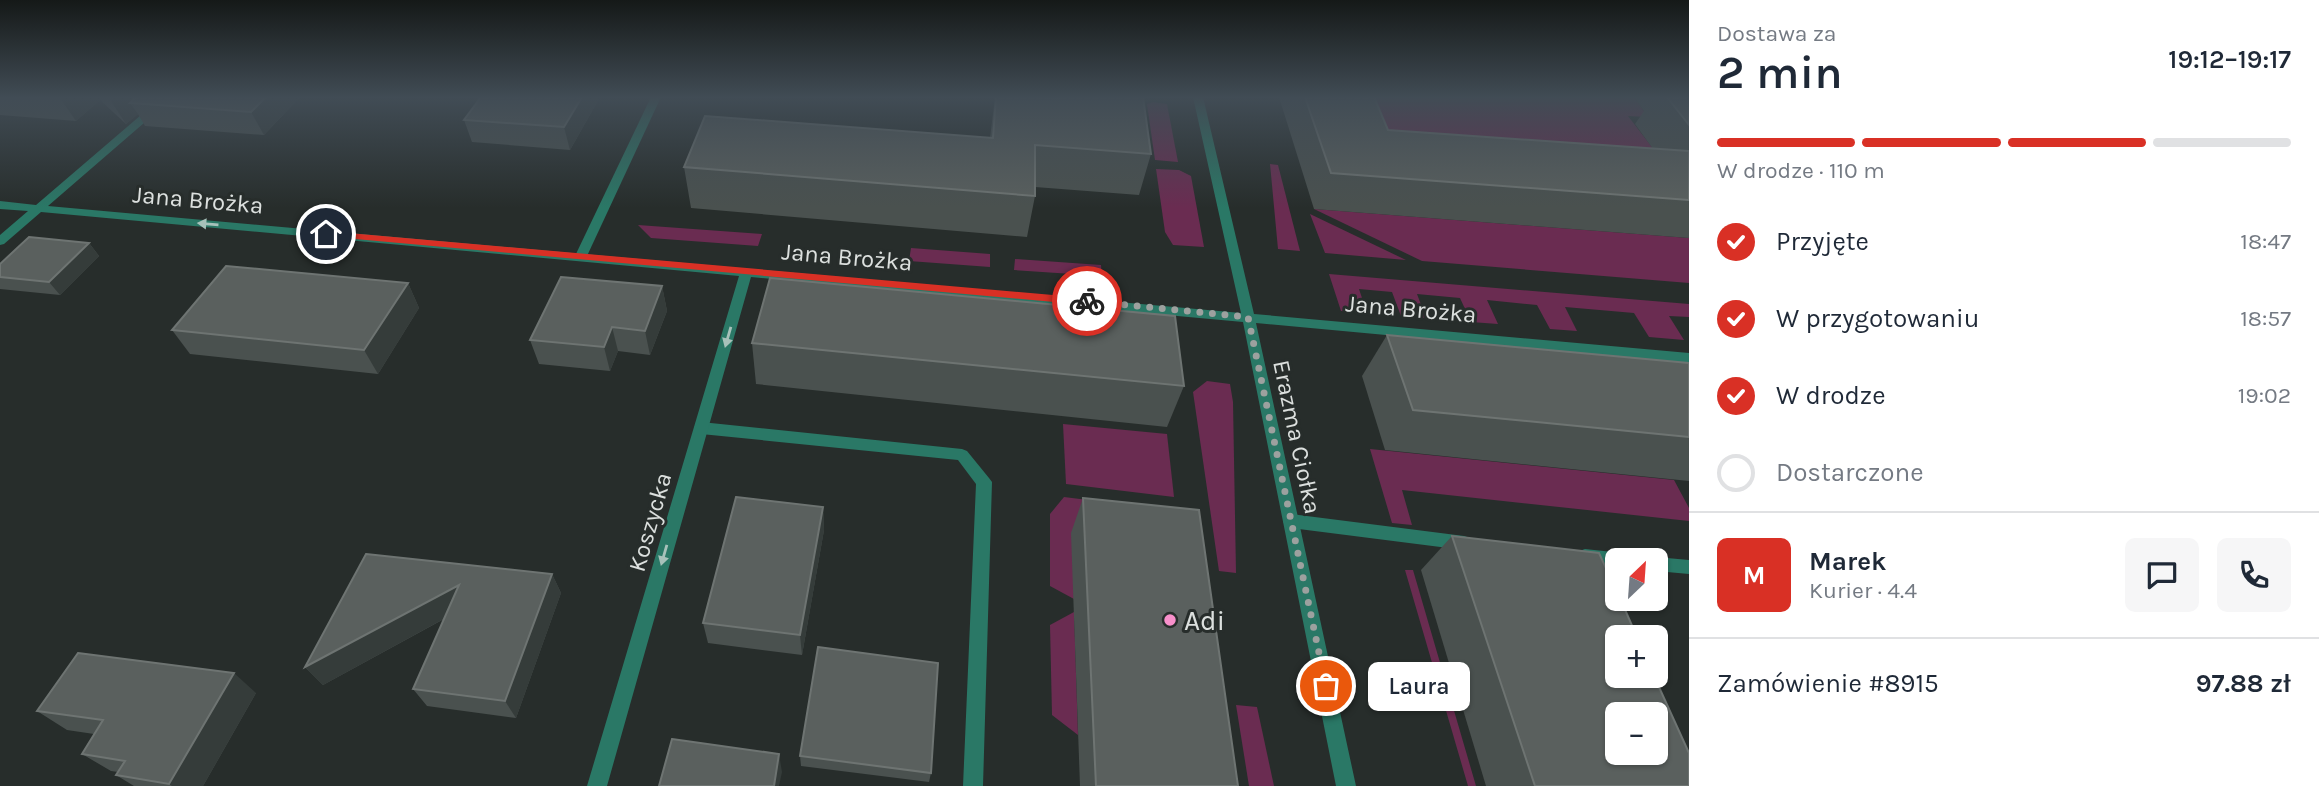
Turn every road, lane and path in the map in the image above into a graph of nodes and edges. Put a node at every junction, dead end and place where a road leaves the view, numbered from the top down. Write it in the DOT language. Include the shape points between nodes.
graph roads {
  1 [pos="125,134"];
  2 [pos="639,134"];
  3 [pos="1206,134"];
  4 [pos="0,205"];
  5 [pos="37,208"];
  6 [pos="0,241"];
  7 [pos="581,256"];
  8 [pos="747,271"];
  9 [pos="1248,317"];
  10 [pos="1689,358"];
  11 [pos="701,428"];
  12 [pos="1292,521"];
  13 [pos="1484,545"];
  14 [pos="1567,554"];
  15 [pos="1605,558"];
  16 [pos="1668,565"];
  17 [pos="1689,567"];
  18 [pos="597,786"];
  19 [pos="973,786"];
  20 [pos="1346,786"];
  1 -- 5 [label="street"];
  2 -- 7 [label="street"];
  3 -- 9 [label="street, Erazma Ciołka"];
  4 -- 5 [label="street, Jana Brożka"];
  5 -- 6 [label="street"];
  7 -- 5 [label="street, Jana Brożka, one-way"];
  7 -- 8 [label="street, Jana Brożka"];
  8 -- 9 [label="street, Jana Brożka"];
  8 -- 11 [label="street, Koszycka, one-way"];
  9 -- 10 [label="street, Jana Brożka"];
  9 -- 12 [label="street, Erazma Ciołka"];
  11 -- 18 [label="street, Koszycka, one-way"];
  11 -- 19 [label="street" via="962,455 984,482"];
  12 -- 13 [label="street"];
  12 -- 20 [label="street, Erazma Ciołka"];
  14 -- 15 [label="street"];
  16 -- 17 [label="street"];
}
